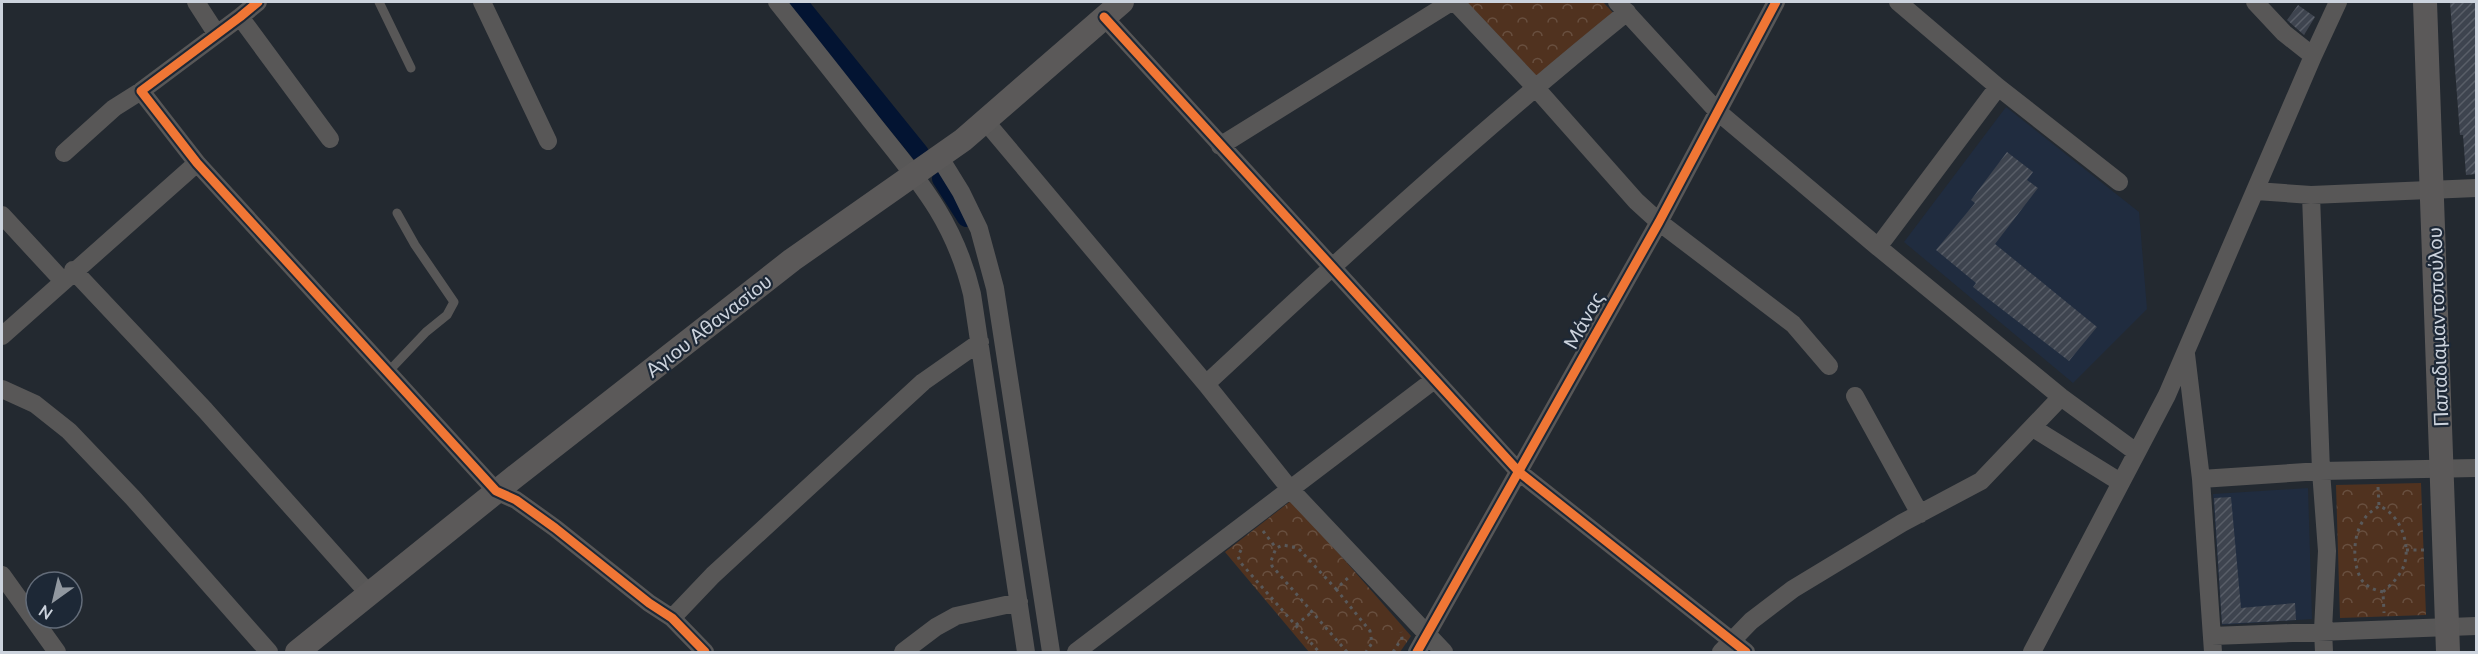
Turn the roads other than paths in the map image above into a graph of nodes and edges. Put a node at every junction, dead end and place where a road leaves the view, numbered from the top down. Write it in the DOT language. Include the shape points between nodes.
graph roads {
  1 [pos="196,2"];
  2 [pos="258,2"];
  3 [pos="379,2"];
  4 [pos="482,2"];
  5 [pos="777,2"];
  6 [pos="1453,2"];
  7 [pos="1776,2"];
  8 [pos="1898,2"];
  9 [pos="2255,2"];
  10 [pos="2338,2"];
  11 [pos="2425,2"];
  12 [pos="1622,7"];
  13 [pos="1113,9"];
  14 [pos="240,17"];
  15 [pos="216,33"];
  16 [pos="2313,56"];
  17 [pos="411,68"];
  18 [pos="1535,87"];
  19 [pos="1998,87"];
  20 [pos="141,91"];
  21 [pos="1717,111"];
  22 [pos="986,122"];
  23 [pos="330,139"];
  24 [pos="548,141"];
  25 [pos="1220,146"];
  26 [pos="64,153"];
  27 [pos="940,158"];
  28 [pos="197,163"];
  29 [pos="913,174"];
  30 [pos="2119,182"];
  31 [pos="2476,188"];
  32 [pos="2432,190"];
  33 [pos="2256,191"];
  34 [pos="2311,195"];
  35 [pos="396,213"];
  36 [pos="2,215"];
  37 [pos="1659,222"];
  38 [pos="1878,247"];
  39 [pos="1331,267"];
  40 [pos="67,275"];
  41 [pos="2,336"];
  42 [pos="980,342"];
  43 [pos="2186,354"];
  44 [pos="1829,366"];
  45 [pos="388,372"];
  46 [pos="1434,380"];
  47 [pos="1206,384"];
  48 [pos="2,389"];
  49 [pos="1855,396"];
  50 [pos="2061,397"];
  51 [pos="2033,428"];
  52 [pos="2136,452"];
  53 [pos="2476,468"];
  54 [pos="2442,470"];
  55 [pos="2321,471"];
  56 [pos="1519,472"];
  57 [pos="2201,478"];
  58 [pos="2120,482"];
  59 [pos="1290,489"];
  60 [pos="496,491"];
  61 [pos="1920,514"];
  62 [pos="2,575"];
  63 [pos="370,595"];
  64 [pos="1019,602"];
  65 [pos="672,618"];
  66 [pos="2476,626"];
  67 [pos="2447,627"];
  68 [pos="2323,630"];
  69 [pos="1428,636"];
  70 [pos="2213,644"];
  71 [pos="1726,646"];
  72 [pos="57,652"];
  73 [pos="269,652"];
  74 [pos="297,652"];
  75 [pos="705,652"];
  76 [pos="903,652"];
  77 [pos="1026,652"];
  78 [pos="1050,652"];
  79 [pos="1076,652"];
  80 [pos="1417,652"];
  81 [pos="1444,652"];
  82 [pos="1746,652"];
  83 [pos="2032,652"];
  84 [pos="2325,652"];
  85 [pos="2448,652"];
  1 -- 15 [label="street"];
  2 -- 14 [label="street"];
  3 -- 17 [label="lane"];
  4 -- 24 [label="street"];
  5 -- 29 [label="street"];
  6 -- 18 [label="street"];
  6 -- 25 [label="street"];
  7 -- 21 [label="street, Μάνας"];
  8 -- 19 [label="street"];
  9 -- 16 [label="street"];
  10 -- 16 [label="street"];
  11 -- 32 [label="main road, Παπαδιαμαντοπούλου"];
  12 -- 18 [label="street"];
  12 -- 21 [label="street"];
  13 -- 22 [label="main road, Αγιου Αθανασίου"];
  13 -- 25 [label="street"];
  14 -- 15 [label="street"];
  14 -- 23 [label="street"];
  15 -- 20 [label="street"];
  16 -- 33 [label="street"];
  18 -- 37 [label="street" via="1628,194"];
  18 -- 39 [label="street"];
  19 -- 30 [label="street"];
  19 -- 38 [label="street"];
  20 -- 26 [label="street" via="114,108"];
  20 -- 28 [label="street"];
  21 -- 37 [label="street, Μάνας"];
  21 -- 38 [label="street"];
  22 -- 27 [label="main road, Αγιου Αθανασίου"];
  22 -- 47 [label="street"];
  25 -- 39 [label="street"];
  27 -- 29 [label="main road, Αγιου Αθανασίου"];
  27 -- 78 [label="street" via="979,230 995,288"];
  28 -- 40 [label="street"];
  28 -- 45 [label="street"];
  29 -- 42 [label="street" via="943,217 960,252"];
  29 -- 60 [label="main road, Αγιου Αθανασίου" via="792,260"];
  31 -- 32 [label="street"];
  32 -- 34 [label="street"];
  32 -- 54 [label="main road, Παπαδιαμαντοπούλου"];
  33 -- 34 [label="street"];
  33 -- 43 [label="street"];
  34 -- 55 [label="street"];
  35 -- 45 [label="lane" via="453,302 444,318"];
  36 -- 40 [label="street"];
  37 -- 44 [label="street" via="1793,324"];
  37 -- 56 [label="street, Μάνας"];
  38 -- 50 [label="street"];
  39 -- 46 [label="street"];
  39 -- 47 [label="street"];
  40 -- 41 [label="street"];
  40 -- 63 [label="street" via="220,426"];
  42 -- 64 [label="street"];
  42 -- 65 [label="street" via="923,382 713,575"];
  43 -- 52 [label="street"];
  43 -- 57 [label="street"];
  45 -- 60 [label="street"];
  46 -- 56 [label="street"];
  46 -- 59 [label="street"];
  47 -- 59 [label="street"];
  48 -- 73 [label="street" via="35,404 69,430"];
  49 -- 61 [label="street"];
  50 -- 51 [label="street"];
  50 -- 52 [label="street"];
  51 -- 58 [label="street"];
  51 -- 61 [label="street" via="1981,482"];
  52 -- 58 [label="street"];
  53 -- 54 [label="street"];
  54 -- 55 [label="street"];
  54 -- 67 [label="main road, Παπαδιαμαντοπούλου"];
  55 -- 57 [label="street"];
  55 -- 68 [label="street" via="2327,551"];
  56 -- 69 [label="street, Μάνας"];
  56 -- 71 [label="street"];
  57 -- 70 [label="street"];
  58 -- 83 [label="street"];
  59 -- 69 [label="street"];
  59 -- 79 [label="street"];
  60 -- 63 [label="main road, Αγιου Αθανασίου"];
  60 -- 65 [label="street" via="516,500 555,528"];
  61 -- 71 [label="street" via="1793,589"];
  62 -- 72 [label="street"];
  63 -- 74 [label="main road, Αγιου Αθανασίου"];
  64 -- 76 [label="street" via="956,616"];
  64 -- 77 [label="street"];
  65 -- 75 [label="street"];
  66 -- 67 [label="street"];
  67 -- 68 [label="street"];
  67 -- 85 [label="main road, Παπαδιαμαντοπούλου"];
  68 -- 70 [label="street"];
  68 -- 84 [label="street"];
  69 -- 80 [label="street, Μάνας"];
  69 -- 81 [label="street"];
  71 -- 82 [label="street"];
}
